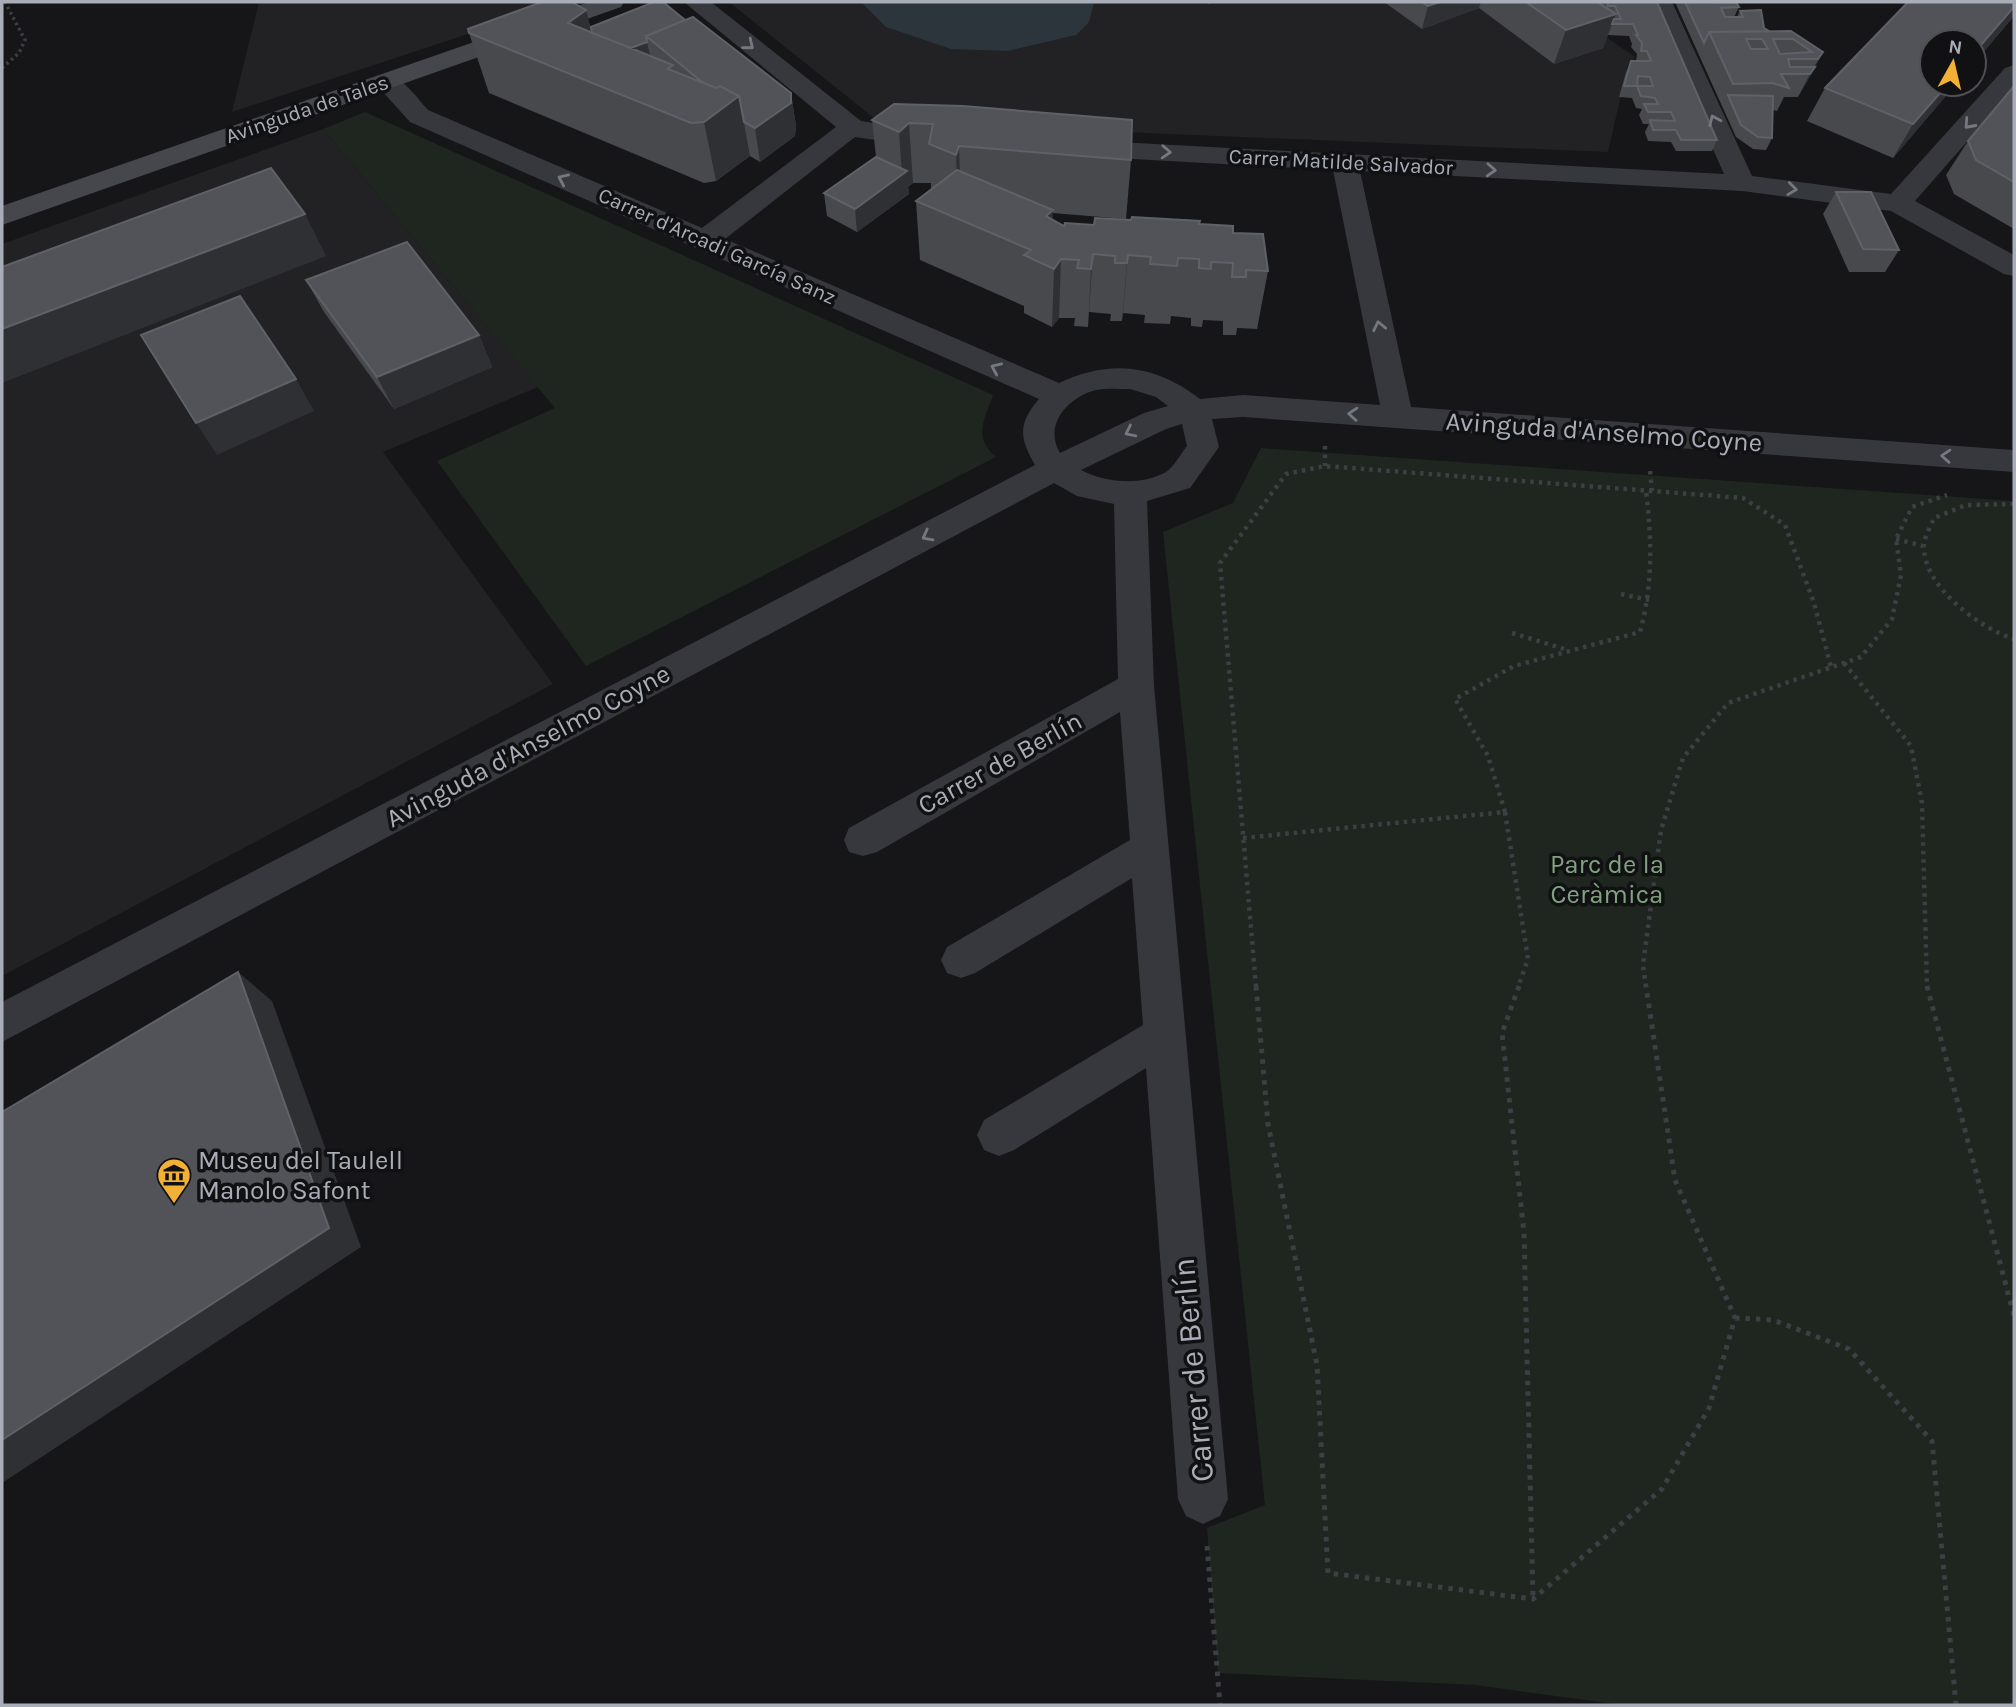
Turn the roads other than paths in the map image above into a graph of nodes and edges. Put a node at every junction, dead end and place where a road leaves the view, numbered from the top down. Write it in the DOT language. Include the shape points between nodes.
graph roads {
  1 [pos="612,2"];
  2 [pos="696,2"];
  3 [pos="1660,2"];
  4 [pos="2014,73"];
  5 [pos="386,81"];
  6 [pos="852,127"];
  7 [pos="948,140"];
  8 [pos="1054,146"];
  9 [pos="1345,163"];
  10 [pos="1742,183"];
  11 [pos="1898,203"];
  12 [pos="2,216"];
  13 [pos="705,240"];
  14 [pos="2014,267"];
  15 [pos="1059,395"];
  16 [pos="1194,410"];
  17 [pos="1398,417"];
  18 [pos="2014,461"];
  19 [pos="1054,469"];
  20 [pos="1130,494"];
  21 [pos="1136,686"];
  22 [pos="863,840"];
  23 [pos="1150,848"];
  24 [pos="961,961"];
  25 [pos="2,1023"];
  26 [pos="1165,1034"];
  27 [pos="999,1135"];
  28 [pos="1203,1499"];
  1 -- 5 [label="main road, Avinguda de Tales"];
  2 -- 6 [label="street, one-way"];
  10 -- 3 [label="street, one-way"];
  4 -- 11 [label="street, one-way"];
  5 -- 12 [label="main road, Avinguda de Tales"];
  13 -- 5 [label="street, Carrer d'Arcadi García Sanz, one-way" via="419,116"];
  6 -- 7 [label="street"];
  6 -- 13 [label="street"];
  8 -- 9 [label="street, Carrer Matilde Salvador, one-way"];
  9 -- 10 [label="street, Carrer Matilde Salvador, one-way"];
  17 -- 9 [label="street, one-way"];
  10 -- 11 [label="street, Carrer Matilde Salvador, one-way"];
  11 -- 14 [label="street, Carrer Matilde Salvador"];
  15 -- 13 [label="street, Carrer d'Arcadi García Sanz, one-way"];
  15 -- 16 [label="street" via="1091,380 1130,378 1167,389"];
  15 -- 19 [label="street" via="1041,417 1039,444"];
  17 -- 16 [label="street, Avinguda d'Anselmo Coyne, one-way" via="1243,406"];
  16 -- 19 [label="street, Avinguda d'Anselmo Coyne, one-way" via="1154,421"];
  16 -- 20 [label="street" via="1203,446 1179,480"];
  18 -- 17 [label="street, Avinguda d'Anselmo Coyne, one-way"];
  19 -- 20 [label="street" via="1088,488"];
  19 -- 25 [label="street, Avinguda d'Anselmo Coyne, one-way"];
  20 -- 21 [label="street, Carrer de Berlín"];
  21 -- 22 [label="street, Carrer de Berlín"];
  21 -- 23 [label="street, Carrer de Berlín"];
  23 -- 24 [label="street"];
  23 -- 26 [label="street, Carrer de Berlín"];
  26 -- 27 [label="street"];
  26 -- 28 [label="street, Carrer de Berlín"];
}
